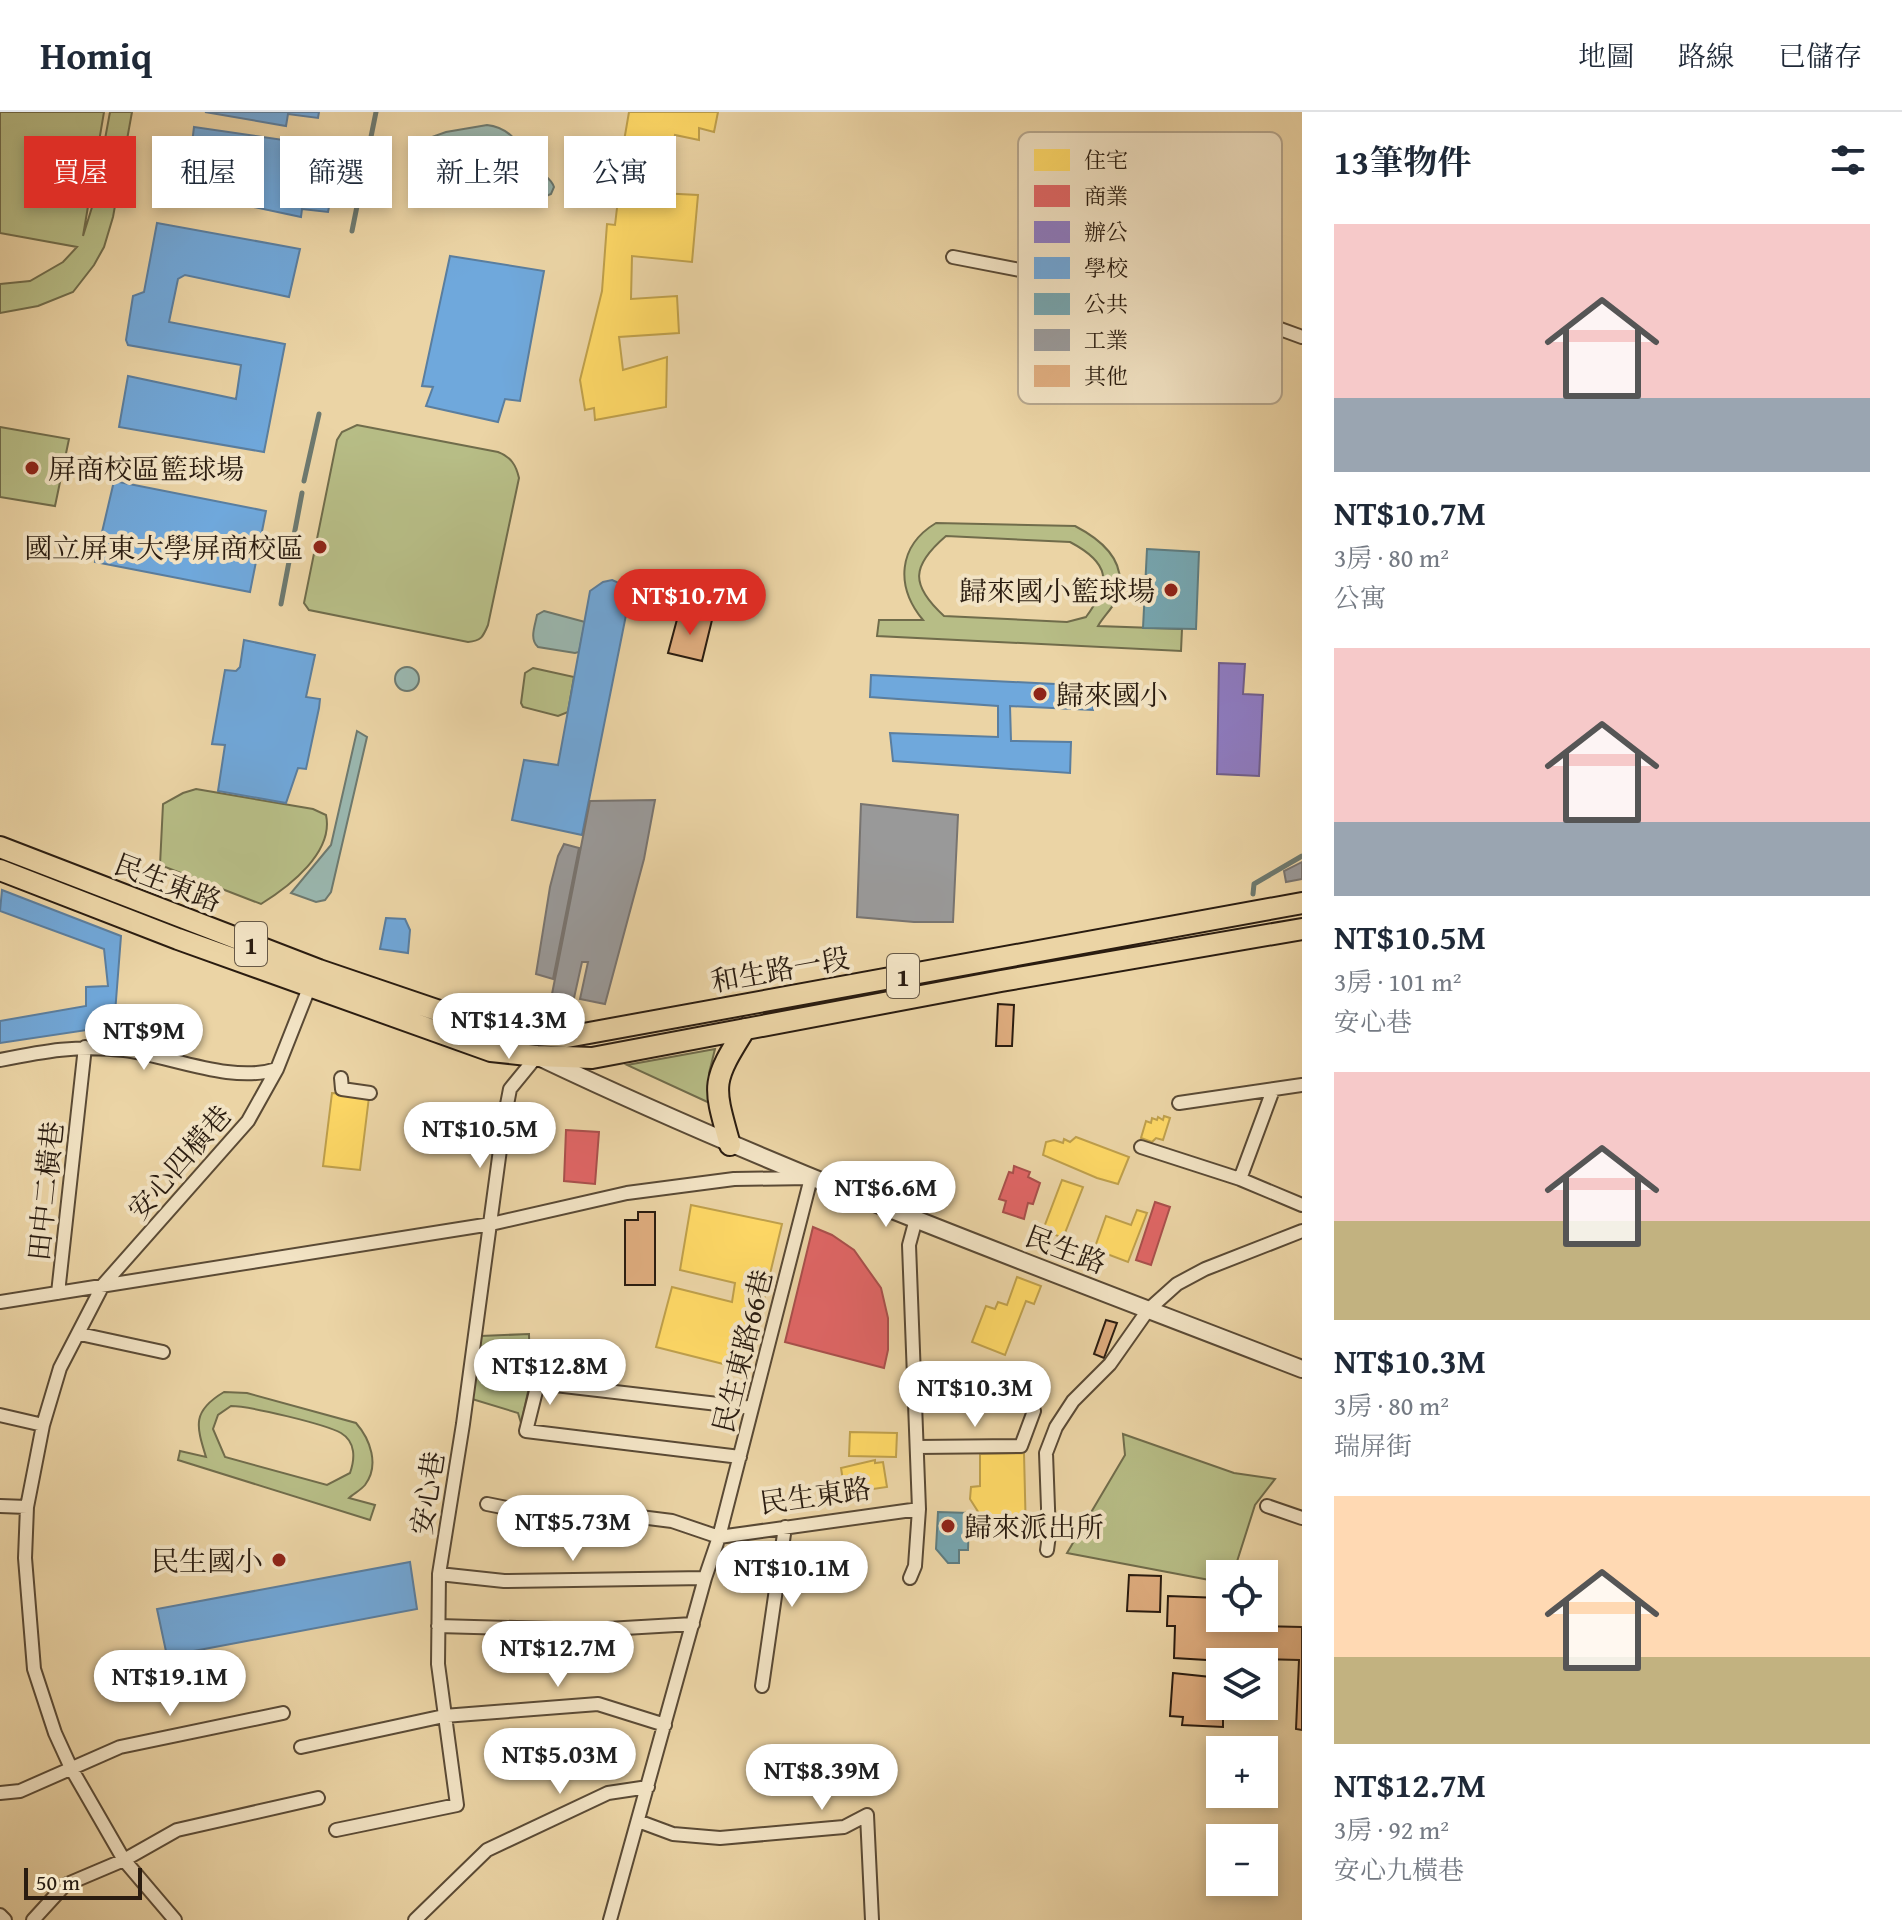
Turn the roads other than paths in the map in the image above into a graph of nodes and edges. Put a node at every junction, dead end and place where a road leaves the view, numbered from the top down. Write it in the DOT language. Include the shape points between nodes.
graph roads {
  1 [pos="953,257"];
  2 [pos="1018,270"];
  3 [pos="1282,330"];
  4 [pos="1302,337"];
  5 [pos="0,847"];
  6 [pos="0,870"];
  7 [pos="1302,903"];
  8 [pos="1302,929"];
  9 [pos="314,978"];
  10 [pos="745,1029"];
  11 [pos="504,1033"];
  12 [pos="85,1047"];
  13 [pos="537,1056"];
  14 [pos="0,1060"];
  15 [pos="277,1069"];
  16 [pos="341,1078"];
  17 [pos="1302,1085"];
  18 [pos="1273,1090"];
  19 [pos="370,1093"];
  20 [pos="1179,1103"];
  21 [pos="730,1145"];
  22 [pos="1141,1147"];
  23 [pos="811,1178"];
  24 [pos="1240,1179"];
  25 [pos="1302,1205"];
  26 [pos="916,1219"];
  27 [pos="491,1224"];
  28 [pos="1302,1232"];
  29 [pos="103,1285"];
  30 [pos="58,1293"];
  31 [pos="0,1302"];
  32 [pos="1148,1310"];
  33 [pos="80,1334"];
  34 [pos="163,1352"];
  35 [pos="1302,1369"];
  36 [pos="752,1408"];
  37 [pos="1034,1411"];
  38 [pos="0,1415"];
  39 [pos="43,1425"];
  40 [pos="917,1447"];
  41 [pos="740,1457"];
  42 [pos="487,1504"];
  43 [pos="0,1506"];
  44 [pos="1267,1506"];
  45 [pos="27,1507"];
  46 [pos="919,1509"];
  47 [pos="1302,1518"];
  48 [pos="785,1527"];
  49 [pos="719,1537"];
  50 [pos="1047,1550"];
  51 [pos="439,1574"];
  52 [pos="705,1578"];
  53 [pos="910,1578"];
  54 [pos="693,1624"];
  55 [pos="438,1626"];
  56 [pos="762,1686"];
  57 [pos="283,1713"];
  58 [pos="444,1716"];
  59 [pos="665,1725"];
  60 [pos="301,1747"];
  61 [pos="71,1768"];
  62 [pos="648,1787"];
  63 [pos="0,1793"];
  64 [pos="318,1798"];
  65 [pos="638,1821"];
  66 [pos="336,1830"];
  67 [pos="124,1860"];
  68 [pos="0,1915"];
  69 [pos="170,1918"];
  70 [pos="5,1920"];
  71 [pos="33,1920"];
  72 [pos="415,1920"];
  73 [pos="610,1920"];
  74 [pos="872,1920"];
  1 -- 2 [label="street"];
  3 -- 4 [label="street"];
  5 -- 9 [label="main road, 民生東路 / 1"];
  6 -- 9 [label="main road, 民生東路 / 1"];
  7 -- 11 [label="main road, 和生路一段 / 1" via="567,1037"];
  8 -- 10 [label="main road, 和生路一段 / 1"];
  9 -- 11 [label="main road, 民生東路 / 1"];
  9 -- 13 [label="main road, 民生東路 / 1" via="491,1051"];
  9 -- 15 [label="street, 安心四橫巷"];
  10 -- 13 [label="main road, 和生路一段 / 1" via="592,1058"];
  10 -- 21 [label="main road" via="717,1082"];
  11 -- 13 [label="street, 民生東路"];
  12 -- 14 [label="street"];
  12 -- 15 [label="street" via="250,1075"];
  12 -- 30 [label="street, 田中二橫巷"];
  13 -- 21 [label="street, 民生東路"];
  13 -- 27 [label="street, 安心巷" via="510,1089"];
  15 -- 29 [label="street, 安心四橫巷" via="248,1121"];
  16 -- 19 [label="street" via="342,1089"];
  17 -- 18 [label="street"];
  18 -- 20 [label="street"];
  18 -- 24 [label="street"];
  21 -- 23 [label="street, 民生東路"];
  22 -- 24 [label="street"];
  23 -- 26 [label="street, 民生路"];
  23 -- 27 [label="street" via="734,1179 627,1193"];
  23 -- 36 [label="street, 民生東路66巷"];
  24 -- 25 [label="street"];
  26 -- 32 [label="street, 民生路"];
  26 -- 40 [label="street" via="909,1245"];
  27 -- 29 [label="street"];
  27 -- 51 [label="street, 安心巷"];
  28 -- 32 [label="street" via="1205,1269 1177,1284"];
  29 -- 30 [label="street"];
  29 -- 33 [label="street, 安心四橫巷"];
  30 -- 31 [label="street"];
  32 -- 35 [label="street, 民生路"];
  32 -- 50 [label="street" via="1056,1427 1046,1453"];
  33 -- 34 [label="street"];
  33 -- 39 [label="street, 安心四橫巷" via="60,1368"];
  36 -- 41 [label="street, 民生東路66巷"];
  36 -- 41 [label="street" via="538,1383 526,1431"];
  37 -- 40 [label="street" via="1021,1446"];
  38 -- 39 [label="street"];
  39 -- 45 [label="street, 安心四橫巷"];
  40 -- 46 [label="street"];
  41 -- 49 [label="street, 民生東路66巷"];
  42 -- 49 [label="street" via="527,1512 560,1507 672,1521"];
  43 -- 45 [label="street"];
  44 -- 47 [label="street"];
  45 -- 61 [label="street, 安心四橫巷" via="25,1558 34,1669"];
  46 -- 48 [label="street, 民生東路"];
  46 -- 53 [label="street"];
  48 -- 49 [label="street, 民生東路"];
  48 -- 56 [label="street"];
  49 -- 52 [label="street, 民生東路66巷"];
  51 -- 52 [label="street" via="504,1581"];
  51 -- 55 [label="street, 安心巷"];
  52 -- 54 [label="street, 民生東路66巷"];
  54 -- 55 [label="street" via="590,1630"];
  54 -- 59 [label="street, 民生東路66巷"];
  55 -- 58 [label="street, 安心巷"];
  57 -- 61 [label="street" via="120,1747"];
  58 -- 59 [label="street" via="598,1704"];
  58 -- 60 [label="street"];
  58 -- 66 [label="street, 安心巷" via="457,1805"];
  59 -- 62 [label="street, 民生東路66巷"];
  61 -- 63 [label="street" via="20,1791"];
  61 -- 67 [label="street, 安心四橫巷"];
  62 -- 65 [label="street, 民生東路66巷"];
  62 -- 72 [label="street" via="608,1793 487,1850"];
  64 -- 67 [label="street" via="177,1830"];
  65 -- 73 [label="street, 民生東路66巷"];
  65 -- 74 [label="street" via="673,1834 720,1838 844,1827 867,1815"];
  67 -- 69 [label="street, 安心四橫巷"];
  67 -- 71 [label="street" via="65,1885"];
  68 -- 70 [label="street"];
}
